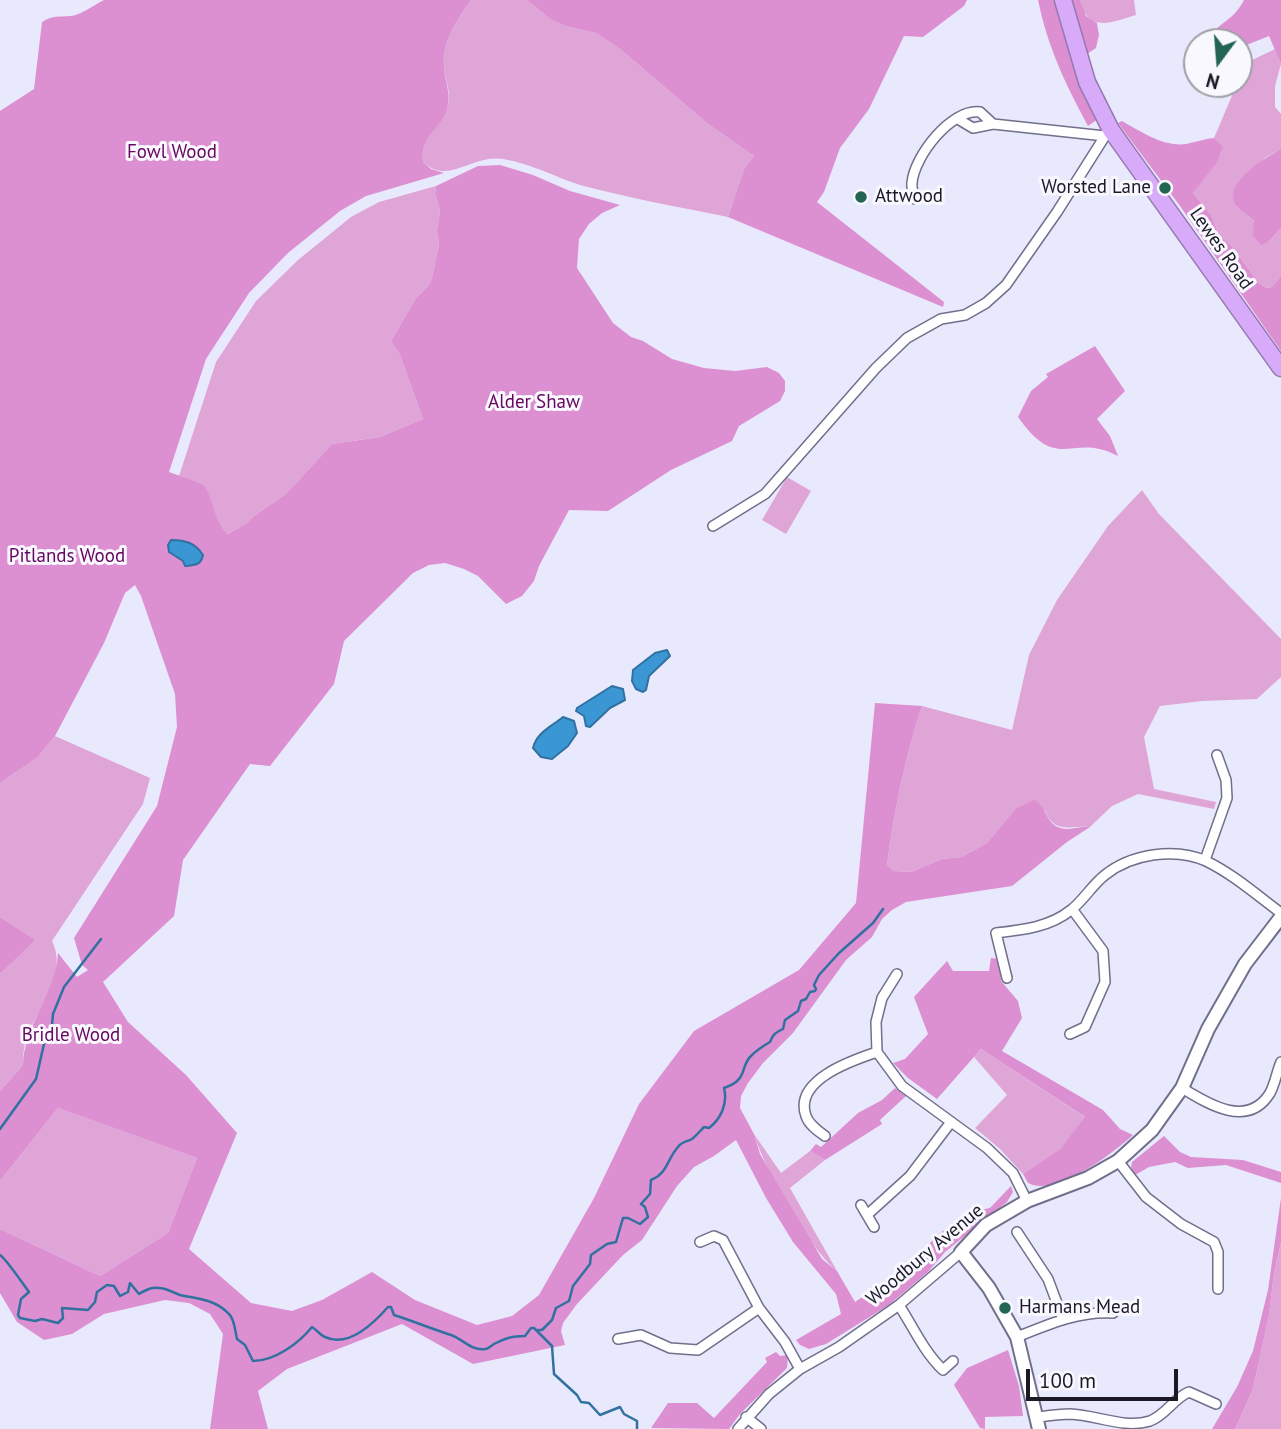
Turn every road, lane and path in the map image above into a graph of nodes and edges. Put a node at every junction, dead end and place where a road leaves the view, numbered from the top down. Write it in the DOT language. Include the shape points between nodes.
graph roads {
  1 [pos="1063,0"];
  2 [pos="958,119"];
  3 [pos="993,124"];
  4 [pos="1108,133"];
  5 [pos="915,200"];
  6 [pos="1281,369"];
  7 [pos="713,526"];
  8 [pos="1217,755"];
  9 [pos="1205,860"];
  10 [pos="1072,909"];
  11 [pos="1281,915"];
  12 [pos="897,974"];
  13 [pos="1007,978"];
  14 [pos="1070,1034"];
  15 [pos="877,1052"];
  16 [pos="1281,1062"];
  17 [pos="1182,1088"];
  18 [pos="951,1122"];
  19 [pos="825,1136"];
  20 [pos="1118,1161"];
  21 [pos="1027,1200"];
  22 [pos="861,1205"];
  23 [pos="867,1215"];
  24 [pos="874,1227"];
  25 [pos="1017,1232"];
  26 [pos="700,1242"];
  27 [pos="961,1252"];
  28 [pos="1217,1289"];
  29 [pos="899,1305"];
  30 [pos="759,1308"];
  31 [pos="1113,1313"];
  32 [pos="1063,1319"];
  33 [pos="1017,1337"];
  34 [pos="618,1339"];
  35 [pos="953,1361"];
  36 [pos="800,1369"];
  37 [pos="1216,1404"];
  38 [pos="746,1417"];
  39 [pos="1038,1423"];
  40 [pos="738,1429"];
  41 [pos="761,1429"];
  1 -- 4 [label="highway, Lewes Road" via="1087,82"];
  2 -- 3 [label="street" via="973,128"];
  2 -- 3 [label="street" via="973,111"];
  2 -- 5 [label="street" via="932,139 917,164 911,184"];
  3 -- 4 [label="street"];
  4 -- 6 [label="highway, Lewes Road"];
  4 -- 7 [label="street" via="1006,285 965,315 941,319 907,338 765,494"];
  8 -- 9 [label="street" via="1227,798"];
  9 -- 10 [label="street" via="1174,854 1136,858 1105,875"];
  9 -- 11 [label="street"];
  10 -- 13 [label="street" via="1053,922 996,933"];
  10 -- 14 [label="street" via="1103,951 1105,982 1085,1027"];
  11 -- 17 [label="street, Woodbury Avenue" via="1245,964 1208,1029"];
  12 -- 15 [label="street" via="882,998 876,1022"];
  15 -- 18 [label="street" via="902,1086"];
  15 -- 19 [label="street" via="838,1066 807,1096 805,1115"];
  16 -- 17 [label="street" via="1270,1093 1258,1106 1237,1113 1213,1108"];
  17 -- 20 [label="street, Woodbury Avenue" via="1152,1130"];
  18 -- 21 [label="street" via="1013,1173"];
  18 -- 23 [label="street" via="910,1176"];
  20 -- 21 [label="street, Woodbury Avenue" via="1088,1178"];
  20 -- 28 [label="street" via="1146,1198 1214,1242"];
  21 -- 27 [label="street, Woodbury Avenue" via="986,1225"];
  22 -- 23 [label="street"];
  23 -- 24 [label="street"];
  25 -- 32 [label="street" via="1048,1279"];
  26 -- 30 [label="street" via="714,1236 723,1240"];
  27 -- 29 [label="street, Woodbury Avenue"];
  27 -- 33 [label="street" via="989,1288"];
  29 -- 35 [label="street" via="939,1366 943,1370"];
  29 -- 36 [label="street, Woodbury Avenue"];
  30 -- 34 [label="street" via="698,1350 670,1348 641,1335"];
  30 -- 36 [label="street"];
  31 -- 32 [label="street"];
  32 -- 33 [label="street"];
  33 -- 39 [label="street"];
  36 -- 38 [label="street, Woodbury Avenue"];
  37 -- 39 [label="street" via="1189,1392 1164,1414 1135,1425 1070,1414"];
  38 -- 40 [label="street, Woodbury Avenue"];
  38 -- 41 [label="street"];
}
